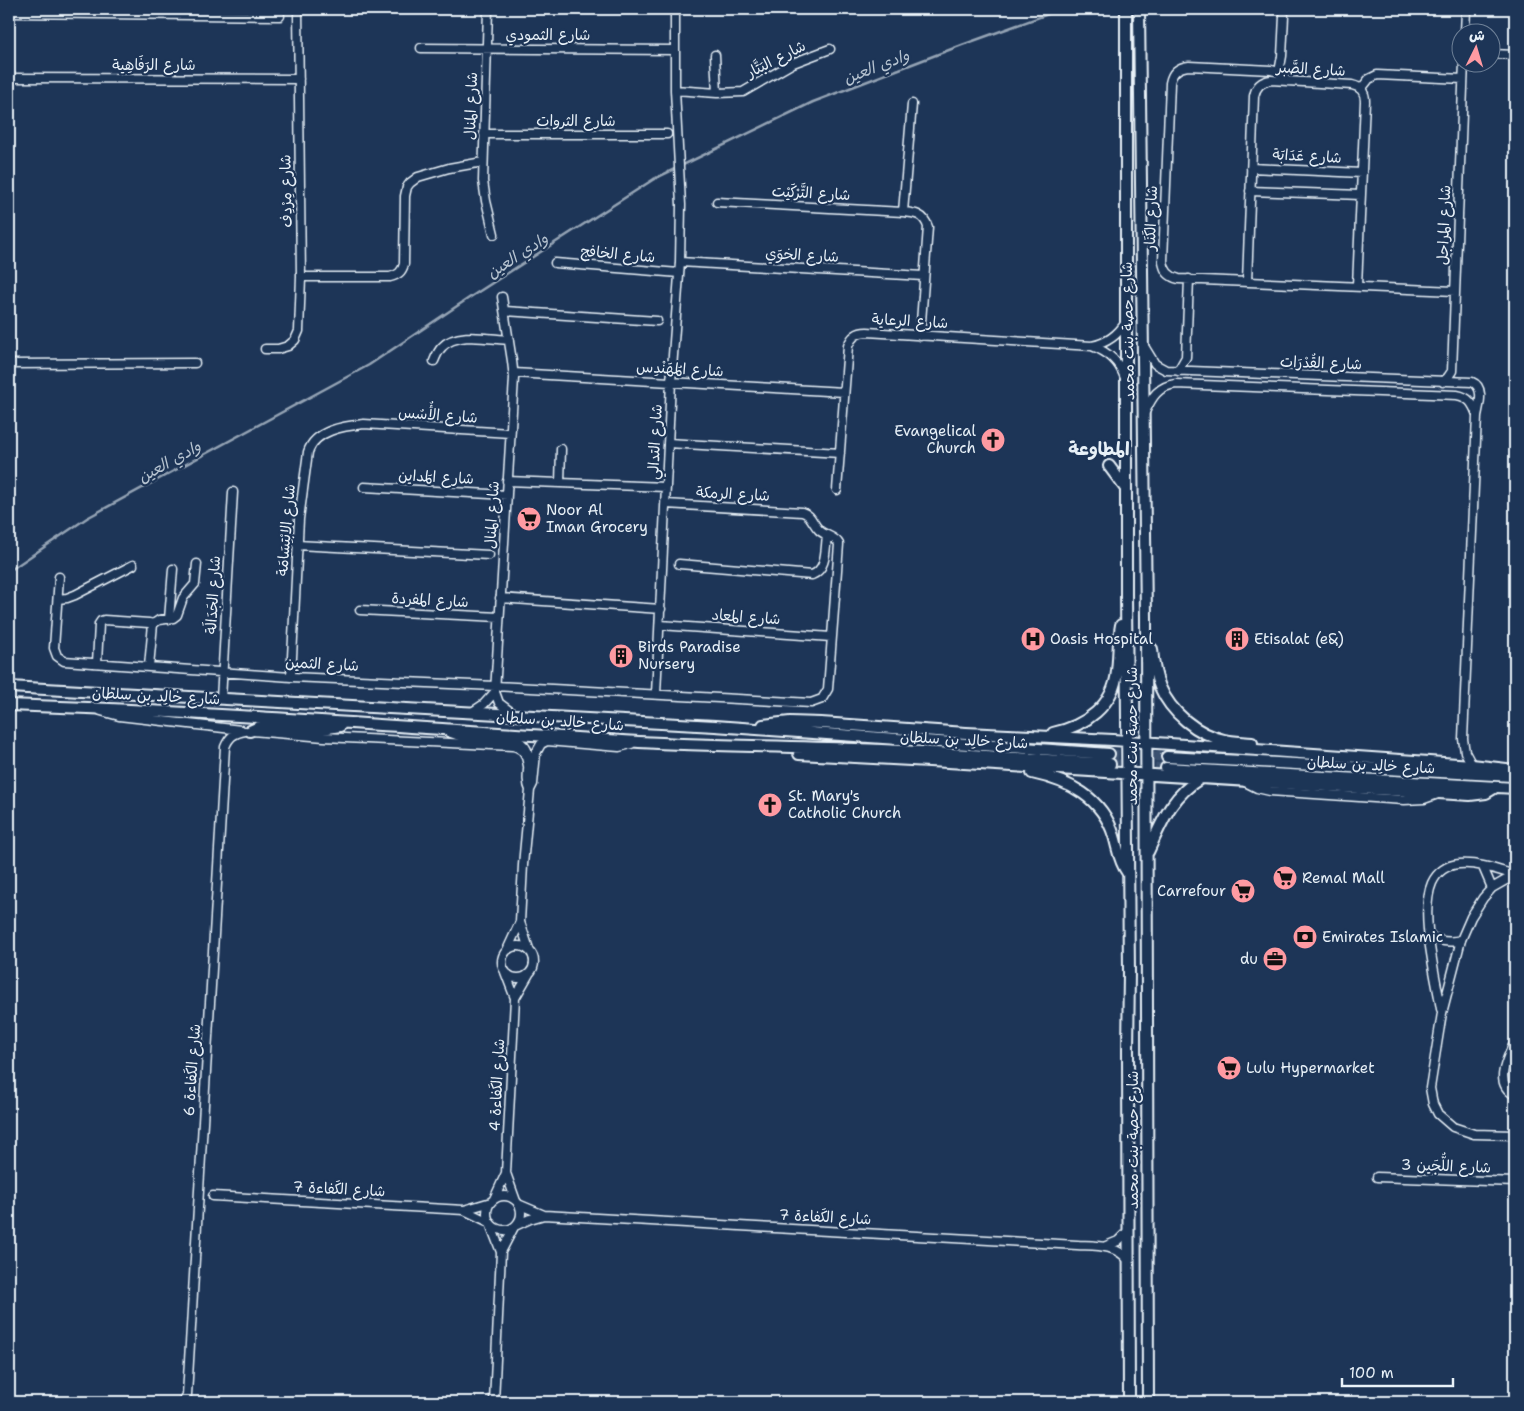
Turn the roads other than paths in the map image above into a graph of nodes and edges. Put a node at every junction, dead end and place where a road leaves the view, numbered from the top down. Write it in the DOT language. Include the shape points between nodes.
graph roads {
  1 [pos="298,9"];
  2 [pos="488,9"];
  3 [pos="675,9"];
  4 [pos="760,9"];
  5 [pos="775,9"];
  6 [pos="1126,9"];
  7 [pos="1139,9"];
  8 [pos="1466,11"];
  9 [pos="9,13"];
  10 [pos="280,16"];
  11 [pos="1284,16"];
  12 [pos="1465,22"];
  13 [pos="422,48"];
  14 [pos="487,49"];
  15 [pos="830,49"];
  16 [pos="675,50"];
  17 [pos="1502,54"];
  18 [pos="715,55"];
  19 [pos="1515,55"];
  20 [pos="1279,72"];
  21 [pos="1463,72"];
  22 [pos="9,78"];
  23 [pos="299,79"];
  24 [pos="1463,79"];
  25 [pos="1287,81"];
  26 [pos="1361,89"];
  27 [pos="675,90"];
  28 [pos="717,93"];
  29 [pos="912,104"];
  30 [pos="484,134"];
  31 [pos="667,134"];
  32 [pos="483,162"];
  33 [pos="1251,168"];
  34 [pos="1362,173"];
  35 [pos="1250,191"];
  36 [pos="1361,196"];
  37 [pos="717,202"];
  38 [pos="903,212"];
  39 [pos="494,234"];
  40 [pos="680,262"];
  41 [pos="555,263"];
  42 [pos="679,273"];
  43 [pos="923,276"];
  44 [pos="301,277"];
  45 [pos="1189,279"];
  46 [pos="1247,282"];
  47 [pos="1357,286"];
  48 [pos="1455,291"];
  49 [pos="502,297"];
  50 [pos="505,311"];
  51 [pos="657,321"];
  52 [pos="1126,322"];
  53 [pos="920,336"];
  54 [pos="509,340"];
  55 [pos="1143,345"];
  56 [pos="1092,346"];
  57 [pos="265,349"];
  58 [pos="1186,357"];
  59 [pos="434,361"];
  60 [pos="194,363"];
  61 [pos="9,364"];
  62 [pos="1178,370"];
  63 [pos="1196,371"];
  64 [pos="1452,371"];
  65 [pos="1222,372"];
  66 [pos="514,373"];
  67 [pos="1126,380"];
  68 [pos="671,382"];
  69 [pos="1443,382"];
  70 [pos="1461,382"];
  71 [pos="1222,386"];
  72 [pos="844,392"];
  73 [pos="1480,392"];
  74 [pos="1464,397"];
  75 [pos="1144,414"];
  76 [pos="1477,416"];
  77 [pos="364,424"];
  78 [pos="510,433"];
  79 [pos="668,443"];
  80 [pos="561,449"];
  81 [pos="840,453"];
  82 [pos="1109,466"];
  83 [pos="508,481"];
  84 [pos="560,483"];
  85 [pos="666,486"];
  86 [pos="364,488"];
  87 [pos="1126,489"];
  88 [pos="837,490"];
  89 [pos="233,492"];
  90 [pos="507,495"];
  91 [pos="666,504"];
  92 [pos="828,535"];
  93 [pos="298,545"];
  94 [pos="489,555"];
  95 [pos="197,564"];
  96 [pos="679,564"];
  97 [pos="133,565"];
  98 [pos="173,569"];
  99 [pos="59,577"];
  100 [pos="1126,594"];
  101 [pos="500,598"];
  102 [pos="58,599"];
  103 [pos="660,609"];
  104 [pos="360,610"];
  105 [pos="499,617"];
  106 [pos="1146,618"];
  107 [pos="169,619"];
  108 [pos="153,624"];
  109 [pos="660,625"];
  110 [pos="831,637"];
  111 [pos="97,663"];
  112 [pos="149,666"];
  113 [pos="223,673"];
  114 [pos="290,677"];
  115 [pos="9,687"];
  116 [pos="495,689"];
  117 [pos="656,694"];
  118 [pos="221,699"];
  119 [pos="9,705"];
  120 [pos="87,708"];
  121 [pos="470,713"];
  122 [pos="515,715"];
  123 [pos="355,723"];
  124 [pos="210,727"];
  125 [pos="433,728"];
  126 [pos="741,728"];
  127 [pos="247,731"];
  128 [pos="1037,736"];
  129 [pos="1127,740"];
  130 [pos="642,742"];
  131 [pos="1147,742"];
  132 [pos="738,746"];
  133 [pos="225,747"];
  134 [pos="1334,756"];
  135 [pos="1472,765"];
  136 [pos="528,766"];
  137 [pos="1007,766"];
  138 [pos="1515,770"];
  139 [pos="1127,773"];
  140 [pos="1147,775"];
  141 [pos="1515,776"];
  142 [pos="1202,778"];
  143 [pos="1496,787"];
  144 [pos="1515,788"];
  145 [pos="530,790"];
  146 [pos="1147,855"];
  147 [pos="1483,867"];
  148 [pos="1128,873"];
  149 [pos="1515,877"];
  150 [pos="1492,888"];
  151 [pos="520,922"];
  152 [pos="1429,934"];
  153 [pos="1461,940"];
  154 [pos="508,948"];
  155 [pos="529,950"];
  156 [pos="505,972"];
  157 [pos="529,974"];
  158 [pos="1436,978"];
  159 [pos="1451,978"];
  160 [pos="515,998"];
  161 [pos="1442,1013"];
  162 [pos="1515,1041"];
  163 [pos="1515,1095"];
  164 [pos="1515,1134"];
  165 [pos="506,1173"];
  166 [pos="1377,1178"];
  167 [pos="1515,1182"];
  168 [pos="213,1196"];
  169 [pos="492,1201"];
  170 [pos="517,1203"];
  171 [pos="464,1210"];
  172 [pos="544,1215"];
  173 [pos="490,1223"];
  174 [pos="516,1226"];
  175 [pos="1128,1231"];
  176 [pos="1104,1246"];
  177 [pos="501,1252"];
  178 [pos="1128,1260"];
  179 [pos="186,1400"];
  180 [pos="494,1402"];
  181 [pos="1129,1402"];
  182 [pos="1148,1402"];
  1 -- 23 [label="street, شارع مِرْدِف"];
  2 -- 14 [label="street, شارع المنال"];
  3 -- 16 [label="street"];
  4 -- 5 [label="street"];
  6 -- 52 [label="main road, شارع حصة بنت محمد"];
  7 -- 55 [label="main road, شارع حصة بنت محمد"];
  8 -- 12 [label="street"];
  9 -- 10 [label="street"];
  11 -- 20 [label="street"];
  13 -- 14 [label="street, شارع الثمودي"];
  14 -- 16 [label="street, شارع الثمودي"];
  14 -- 30 [label="street, شارع المنال"];
  15 -- 28 [label="street, شارع البَتَّار" via="793,62 743,92"];
  16 -- 27 [label="street"];
  17 -- 19 [label="street"];
  18 -- 28 [label="street"];
  20 -- 25 [label="street"];
  20 -- 45 [label="street, شارع الكَنَار" via="1189,66 1180,68 1172,76 1163,261 1172,277"];
  21 -- 24 [label="street, شارع المراجل"];
  22 -- 23 [label="street, شارع الرَفَاهِية"];
  23 -- 44 [label="street, شارع مِرْدِف"];
  24 -- 26 [label="street" via="1377,75"];
  24 -- 48 [label="street, شارع المراجل"];
  25 -- 26 [label="street, شارع الصَّبر" via="1352,85"];
  25 -- 33 [label="street, شارع الصَّبر" via="1264,82 1255,92"];
  26 -- 34 [label="street, شارع الصَّبر" via="1365,101"];
  27 -- 28 [label="street, شارع البَتَّار"];
  27 -- 40 [label="street, شارع التدالي"];
  29 -- 38 [label="street"];
  30 -- 31 [label="street, شارع الثروات"];
  30 -- 32 [label="street, شارع المنال"];
  32 -- 39 [label="street, شارع المنال" via="486,201"];
  32 -- 44 [label="street" via="449,168 418,177 410,183 405,196 404,264 395,276"];
  33 -- 34 [label="street, شارع عَدَابَة"];
  33 -- 35 [label="street, شارع الصَّبر"];
  34 -- 36 [label="street, شارع الصَّبر"];
  35 -- 36 [label="street"];
  35 -- 46 [label="street, شارع الصَّبر"];
  36 -- 47 [label="street, شارع الصَّبر"];
  37 -- 38 [label="street, شارع التَّرْكَيْت"];
  38 -- 43 [label="street, شارع التَّرْكَيْت" via="918,214 927,223"];
  40 -- 42 [label="street, شارع التدالي"];
  40 -- 43 [label="street, شارع الخوَي"];
  41 -- 42 [label="street, شارع الخافج"];
  42 -- 68 [label="street, شارع التدالي"];
  43 -- 53 [label="street, شارع التَّرْكَيْت"];
  44 -- 57 [label="street, شارع مِرْدِف" via="297,336 288,346"];
  45 -- 46 [label="street, شارع الكَنَار"];
  45 -- 58 [label="street"];
  46 -- 47 [label="street, شارع الكَنَار"];
  47 -- 48 [label="street, شارع الكَنَار"];
  48 -- 64 [label="street, شارع المراجل"];
  49 -- 50 [label="street, شارع المنال"];
  50 -- 51 [label="street"];
  50 -- 54 [label="street, شارع المنال"];
  52 -- 56 [label="street, شارع الرعاية" via="1108,340"];
  52 -- 67 [label="main road, شارع حصة بنت محمد"];
  53 -- 56 [label="street, شارع الرعاية"];
  53 -- 72 [label="street, شارع الرعاية" via="867,332 855,335 848,346"];
  54 -- 59 [label="street" via="459,338 442,347"];
  54 -- 66 [label="street, شارع المنال"];
  55 -- 62 [label="street, شارع القُدْرَات" via="1158,367"];
  55 -- 75 [label="main road, شارع حصة بنت محمد"];
  56 -- 67 [label="street, شارع الرعاية" via="1114,358"];
  58 -- 62 [label="street"];
  58 -- 63 [label="street"];
  60 -- 61 [label="street"];
  62 -- 63 [label="street, شارع القُدْرَات"];
  63 -- 65 [label="street, شارع القُدْرَات"];
  64 -- 69 [label="street"];
  64 -- 70 [label="street"];
  65 -- 69 [label="street, شارع القُدْرَات"];
  65 -- 71 [label="street"];
  66 -- 68 [label="street, شارع المُهَنْدِس"];
  66 -- 78 [label="street, شارع المنال"];
  67 -- 87 [label="main road, شارع حصة بنت محمد"];
  68 -- 72 [label="street, شارع المُهَنْدِس"];
  68 -- 79 [label="street, شارع التدالي"];
  69 -- 70 [label="street, شارع القُدْرَات"];
  70 -- 73 [label="street, شارع القُدْرَات" via="1474,383"];
  70 -- 74 [label="street"];
  71 -- 74 [label="street, شارع القُدْرَات"];
  71 -- 75 [label="street, شارع القُدْرَات" via="1167,386 1155,394"];
  72 -- 81 [label="street, شارع الرعاية"];
  73 -- 74 [label="street" via="1474,397"];
  73 -- 76 [label="street"];
  74 -- 76 [label="street" via="1473,405"];
  75 -- 106 [label="main road, شارع حصة بنت محمد"];
  76 -- 135 [label="street" via="1463,739 1464,752"];
  77 -- 78 [label="street, شارع الأُسُس"];
  77 -- 93 [label="street, شارع الابْتِسَامَة" via="334,430 320,436 311,445"];
  78 -- 83 [label="street, شارع المنال"];
  79 -- 81 [label="street"];
  79 -- 85 [label="street, شارع التدالي"];
  80 -- 84 [label="street"];
  81 -- 88 [label="street, شارع الرعاية"];
  82 -- 87 [label="main road"];
  83 -- 84 [label="street"];
  83 -- 90 [label="street, شارع المنال"];
  84 -- 85 [label="street"];
  85 -- 91 [label="street, شارع التدالي"];
  86 -- 90 [label="street, شارع المَداين"];
  87 -- 100 [label="main road, شارع حصة بنت محمد"];
  89 -- 113 [label="street, شارع الجَدَالَة"];
  90 -- 101 [label="street, شارع المنال"];
  91 -- 92 [label="street, شارع الرمكة" via="800,512 809,515 816,527"];
  91 -- 103 [label="street, شارع التدالي"];
  92 -- 96 [label="street" via="824,564 812,575"];
  92 -- 110 [label="street" via="838,544"];
  93 -- 94 [label="street"];
  93 -- 114 [label="street, شارع الابْتِسَامَة"];
  95 -- 107 [label="street" via="195,584 183,598 177,615"];
  97 -- 102 [label="street" via="71,597"];
  98 -- 107 [label="street"];
  99 -- 102 [label="street, شارع الثمين"];
  100 -- 128 [label="main road" via="1117,671 1106,702 1083,723"];
  100 -- 129 [label="main road, شارع حصة بنت محمد"];
  101 -- 103 [label="street"];
  101 -- 105 [label="street, شارع المنال"];
  102 -- 111 [label="street, شارع الثمين" via="54,648 57,656 64,661"];
  103 -- 109 [label="street, شارع التدالي"];
  104 -- 105 [label="street, شارع المفردة"];
  105 -- 116 [label="street, شارع المنال"];
  106 -- 131 [label="main road, شارع حصة بنت محمد"];
  106 -- 134 [label="main road" via="1160,686 1170,703 1189,723 1223,740"];
  107 -- 108 [label="street"];
  108 -- 111 [label="street" via="101,621"];
  108 -- 112 [label="street"];
  109 -- 110 [label="street, شارع المعاد"];
  109 -- 117 [label="street, شارع التدالي"];
  110 -- 117 [label="street, شارع الثمين" via="828,689 819,701"];
  111 -- 112 [label="street, شارع الثمين"];
  112 -- 113 [label="street, شارع الثمين"];
  113 -- 114 [label="street, شارع الثمين"];
  113 -- 118 [label="street, شارع الجَدَالَة"];
  114 -- 116 [label="street, شارع الثمين"];
  115 -- 118 [label="main road, شارع خالِد بن سلطان"];
  116 -- 117 [label="street, شارع الثمين"];
  116 -- 121 [label="street" via="484,704"];
  116 -- 122 [label="street" via="499,703"];
  118 -- 121 [label="main road, شارع خالِد بن سلطان"];
  119 -- 120 [label="main road, شارع خالِد بن سلطان"];
  120 -- 123 [label="main road, شارع خالِد بن سلطان"];
  120 -- 124 [label="street" via="119,716"];
  121 -- 122 [label="main road, شارع خالِد بن سلطان"];
  122 -- 126 [label="main road, شارع خالِد بن سلطان"];
  123 -- 125 [label="main road, شارع خالِد بن سلطان"];
  123 -- 127 [label="main road" via="316,730 261,726"];
  124 -- 127 [label="street"];
  124 -- 133 [label="street, شارع الكَفاءة 6" via="221,737"];
  125 -- 130 [label="main road, شارع خالِد بن سلطان"];
  125 -- 136 [label="street" via="465,738 518,741 526,747"];
  126 -- 128 [label="main road" via="805,722"];
  126 -- 132 [label="main road, شارع خالِد بن سلطان" via="1109,759"];
  127 -- 133 [label="street" via="230,737"];
  127 -- 136 [label="street" via="513,746 525,753"];
  128 -- 129 [label="main road"];
  129 -- 131 [label="main road"];
  129 -- 139 [label="main road, شارع حصة بنت محمد"];
  130 -- 132 [label="main road, شارع خالِد بن سلطان"];
  130 -- 145 [label="street" via="619,747 547,741 536,753"];
  131 -- 134 [label="main road"];
  131 -- 140 [label="main road, شارع حصة بنت محمد"];
  132 -- 137 [label="main road" via="795,754"];
  133 -- 179 [label="street, شارع الكَفاءة 6"];
  134 -- 135 [label="main road"];
  135 -- 138 [label="main road"];
  136 -- 145 [label="street"];
  137 -- 139 [label="main road"];
  137 -- 148 [label="main road" via="1064,782 1091,799 1111,828 1120,860"];
  139 -- 140 [label="main road"];
  139 -- 148 [label="main road, شارع حصة بنت محمد"];
  140 -- 142 [label="main road"];
  140 -- 146 [label="main road, شارع حصة بنت محمد"];
  141 -- 143 [label="main road, شارع خالِد بن سلطان" via="1166,762"];
  142 -- 143 [label="main road" via="1476,795"];
  142 -- 146 [label="main road" via="1186,788 1175,801"];
  143 -- 144 [label="main road, شارع خالِد بن سلطان"];
  145 -- 151 [label="street"];
  146 -- 182 [label="main road, شارع حصة بنت محمد"];
  147 -- 149 [label="street"];
  147 -- 150 [label="street"];
  147 -- 152 [label="street" via="1460,864 1438,874 1430,890"];
  148 -- 175 [label="main road, شارع حصة بنت محمد"];
  149 -- 150 [label="street"];
  150 -- 153 [label="street" via="1477,908"];
  151 -- 154 [label="street"];
  151 -- 155 [label="street"];
  152 -- 153 [label="street" via="1445,942"];
  152 -- 158 [label="street"];
  153 -- 159 [label="street"];
  154 -- 155 [label="street" via="519,945"];
  154 -- 156 [label="street" via="501,961"];
  155 -- 157 [label="street" via="534,963"];
  156 -- 157 [label="street" via="514,978"];
  156 -- 160 [label="street, شارع الكَفاءة 4"];
  157 -- 160 [label="street, شارع الكَفاءة 4"];
  158 -- 159 [label="street"];
  158 -- 161 [label="street"];
  159 -- 161 [label="street"];
  160 -- 165 [label="street, شارع الكَفاءة 4"];
  161 -- 164 [label="street" via="1430,1082 1438,1114 1466,1132"];
  162 -- 163 [label="street" via="1503,1078 1506,1088"];
  165 -- 169 [label="street, شارع الكَفاءة 4"];
  165 -- 170 [label="street, شارع الكَفاءة 4"];
  166 -- 167 [label="street, شارع اللُّجَين 3"];
  168 -- 171 [label="street, شارع الكَفاءة 7"];
  169 -- 170 [label="street" via="505,1196"];
  169 -- 171 [label="street, شارع الكَفاءة 7"];
  169 -- 173 [label="street" via="487,1210"];
  170 -- 172 [label="street, شارع الكَفاءة 7"];
  170 -- 174 [label="street" via="521,1217"];
  171 -- 173 [label="street, شارع الكَفاءة 7"];
  172 -- 174 [label="street, شارع الكَفاءة 7"];
  172 -- 176 [label="street, شارع الكَفاءة 7"];
  173 -- 174 [label="street" via="502,1230"];
  173 -- 177 [label="street"];
  174 -- 177 [label="street"];
  175 -- 176 [label="street" via="1118,1241"];
  175 -- 178 [label="main road, شارع حصة بنت محمد"];
  176 -- 178 [label="street, شارع الكَفاءة 7" via="1120,1252"];
  177 -- 180 [label="street"];
  178 -- 181 [label="main road, شارع حصة بنت محمد"];
}
